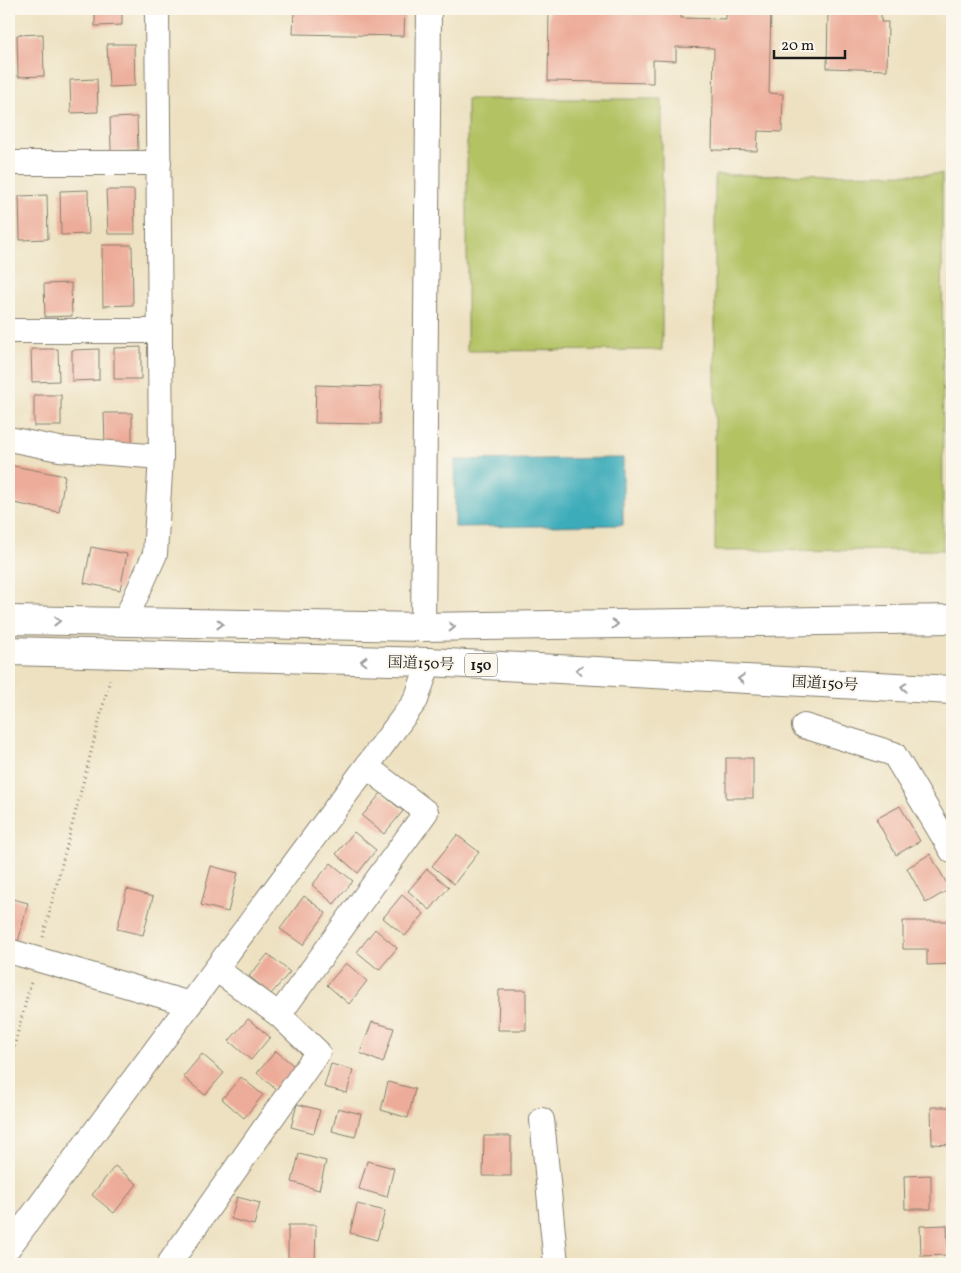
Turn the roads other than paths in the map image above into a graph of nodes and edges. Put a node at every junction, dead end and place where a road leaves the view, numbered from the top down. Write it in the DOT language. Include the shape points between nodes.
graph roads {
  1 [pos="158,9"];
  2 [pos="429,9"];
  3 [pos="9,163"];
  4 [pos="159,163"];
  5 [pos="9,331"];
  6 [pos="160,331"];
  7 [pos="9,439"];
  8 [pos="161,457"];
  9 [pos="952,619"];
  10 [pos="9,620"];
  11 [pos="124,623"];
  12 [pos="423,627"];
  13 [pos="9,651"];
  14 [pos="428,662"];
  15 [pos="952,690"];
  16 [pos="804,726"];
  17 [pos="366,767"];
  18 [pos="952,851"];
  19 [pos="9,951"];
  20 [pos="216,969"];
  21 [pos="190,1004"];
  22 [pos="279,1016"];
  23 [pos="542,1120"];
  24 [pos="9,1247"];
  25 [pos="169,1264"];
  26 [pos="556,1264"];
  1 -- 4 [label="street"];
  2 -- 12 [label="street"];
  3 -- 4 [label="street"];
  4 -- 6 [label="street"];
  5 -- 6 [label="street"];
  6 -- 8 [label="street"];
  7 -- 8 [label="street" via="59,449"];
  8 -- 11 [label="street" via="155,554"];
  12 -- 9 [label="highway, one-way"];
  10 -- 11 [label="highway, one-way"];
  11 -- 12 [label="highway, one-way"];
  14 -- 13 [label="highway, 国道150号 / 150, one-way"];
  15 -- 14 [label="highway, 国道150号 / 150, one-way"];
  14 -- 17 [label="street" via="416,700"];
  16 -- 18 [label="street" via="894,754"];
  17 -- 20 [label="street"];
  17 -- 22 [label="street" via="426,812"];
  19 -- 21 [label="street"];
  20 -- 21 [label="street"];
  20 -- 22 [label="street"];
  21 -- 24 [label="street"];
  22 -- 25 [label="street" via="318,1052"];
  23 -- 26 [label="street"];
}
